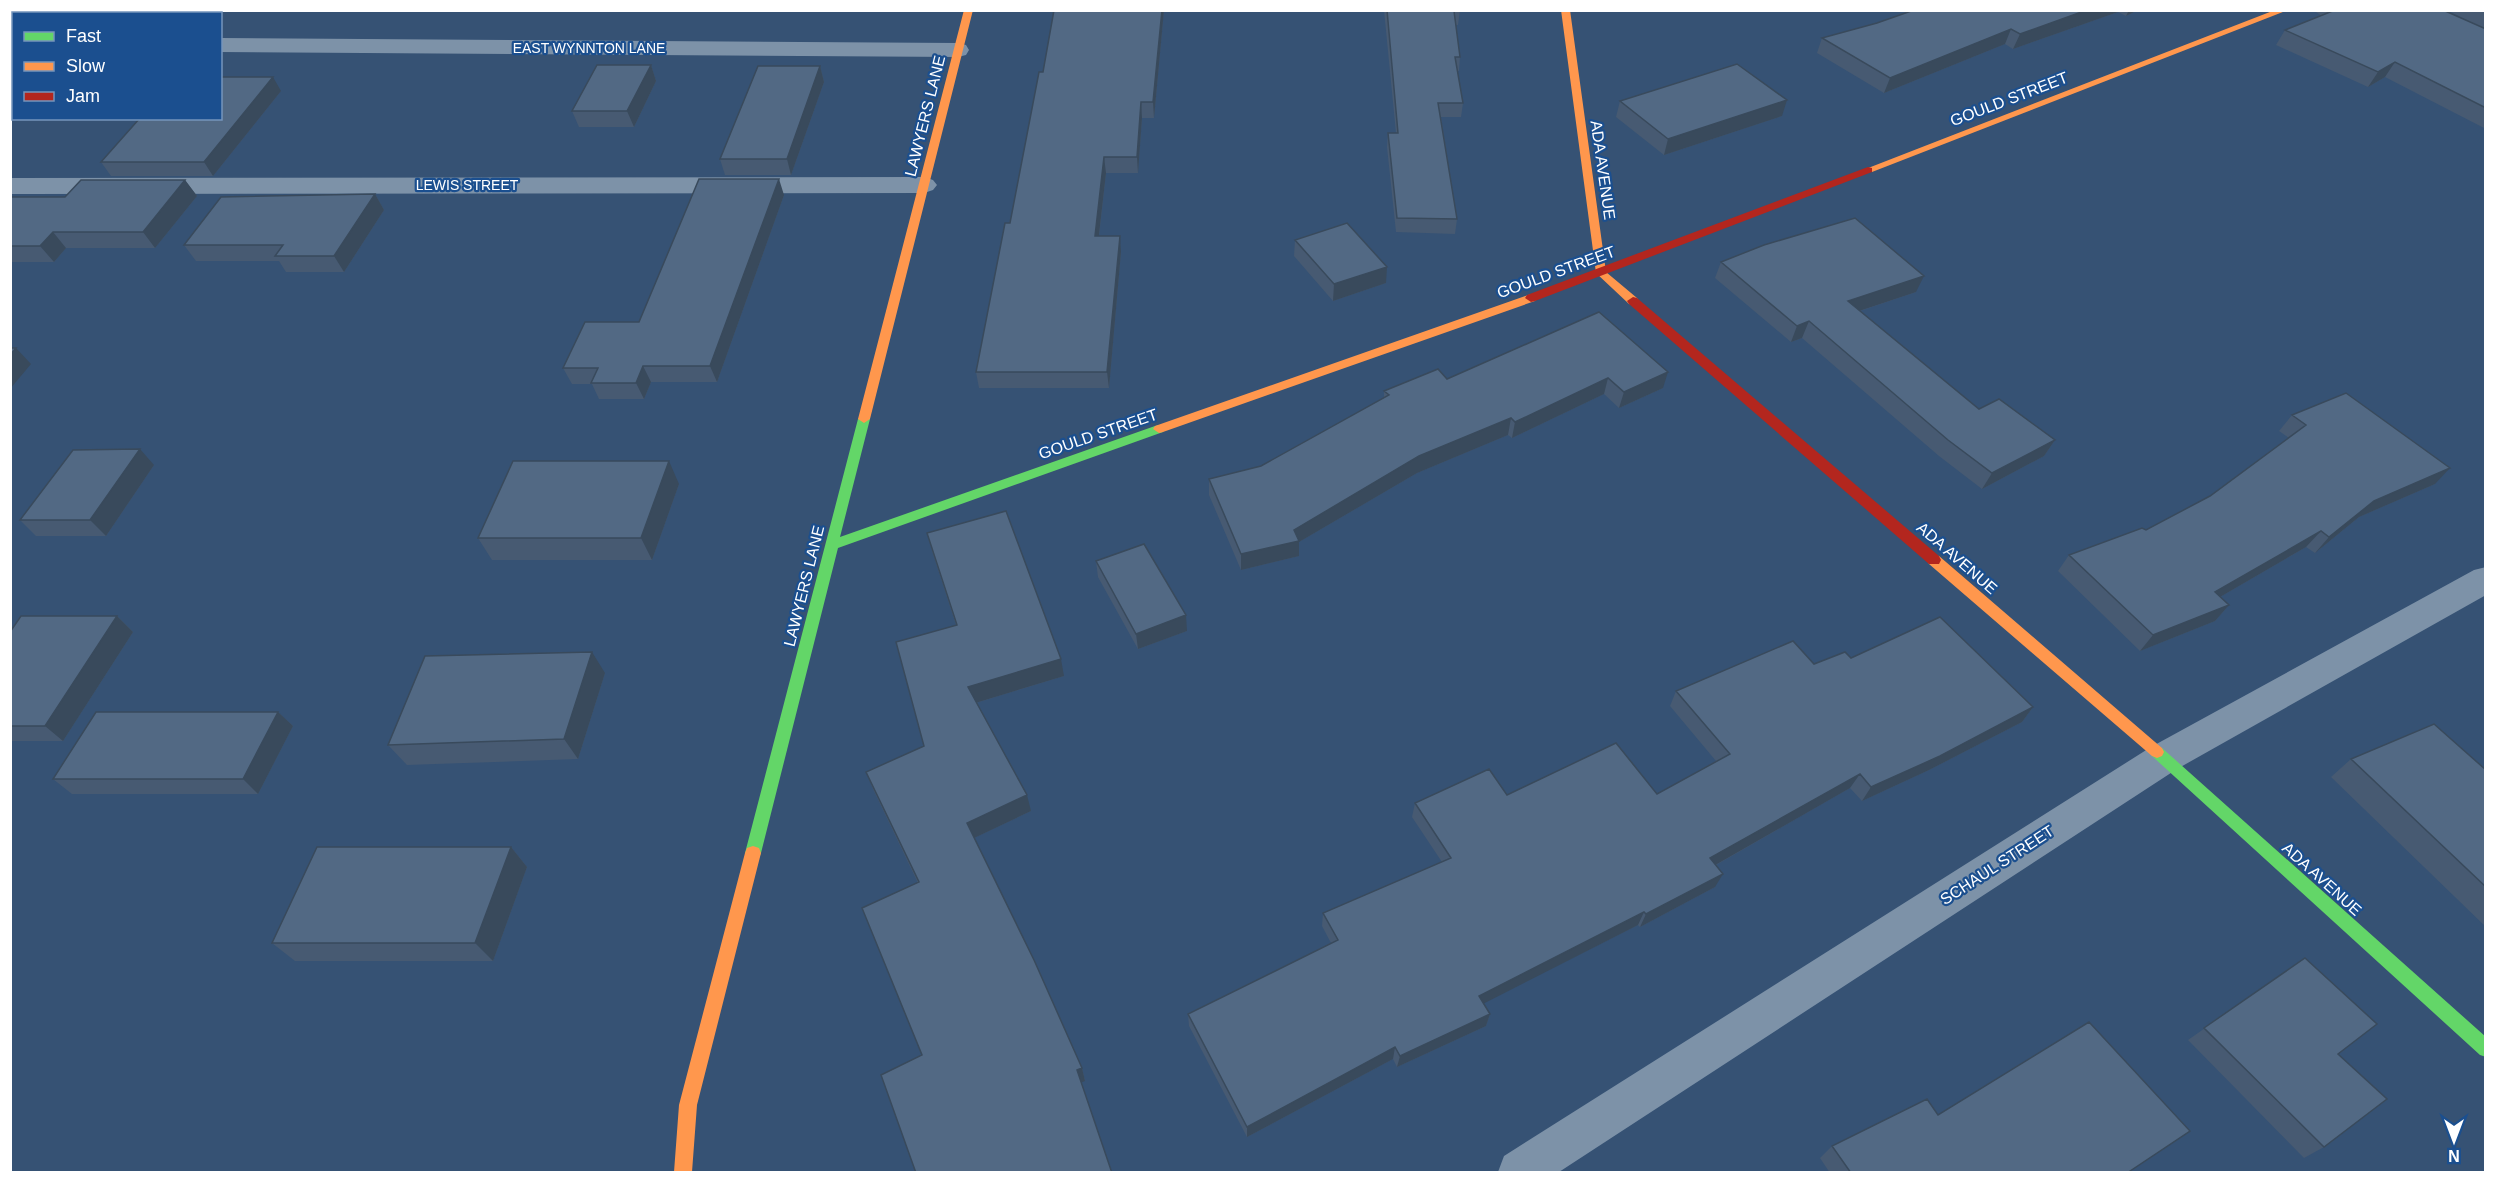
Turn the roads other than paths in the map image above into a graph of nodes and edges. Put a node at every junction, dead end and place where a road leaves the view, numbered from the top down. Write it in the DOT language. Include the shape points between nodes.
graph roads {
  1 [pos="969,10"];
  2 [pos="1565,10"];
  3 [pos="2284,10"];
  4 [pos="222,45"];
  5 [pos="958,50"];
  6 [pos="924,184"];
  7 [pos="10,186"];
  8 [pos="1601,273"];
  9 [pos="831,545"];
  10 [pos="2486,579"];
  11 [pos="2164,758"];
  12 [pos="2486,1049"];
  13 [pos="683,1173"];
  14 [pos="1520,1173"];
  1 -- 5 [label="street, LAWYERS LANE"];
  2 -- 8 [label="street, ADA AVENUE"];
  3 -- 8 [label="street, GOULD STREET"];
  4 -- 5 [label="street, EAST WYNNTON LANE"];
  5 -- 6 [label="street, LAWYERS LANE"];
  6 -- 7 [label="street, LEWIS STREET"];
  6 -- 9 [label="street, LAWYERS LANE"];
  8 -- 9 [label="street, GOULD STREET"];
  8 -- 11 [label="street, ADA AVENUE"];
  9 -- 13 [label="street, LAWYERS LANE" via="688,1105"];
  10 -- 11 [label="street, SCHAUL STREET"];
  11 -- 12 [label="street, ADA AVENUE"];
  11 -- 14 [label="street, SCHAUL STREET"];
}
